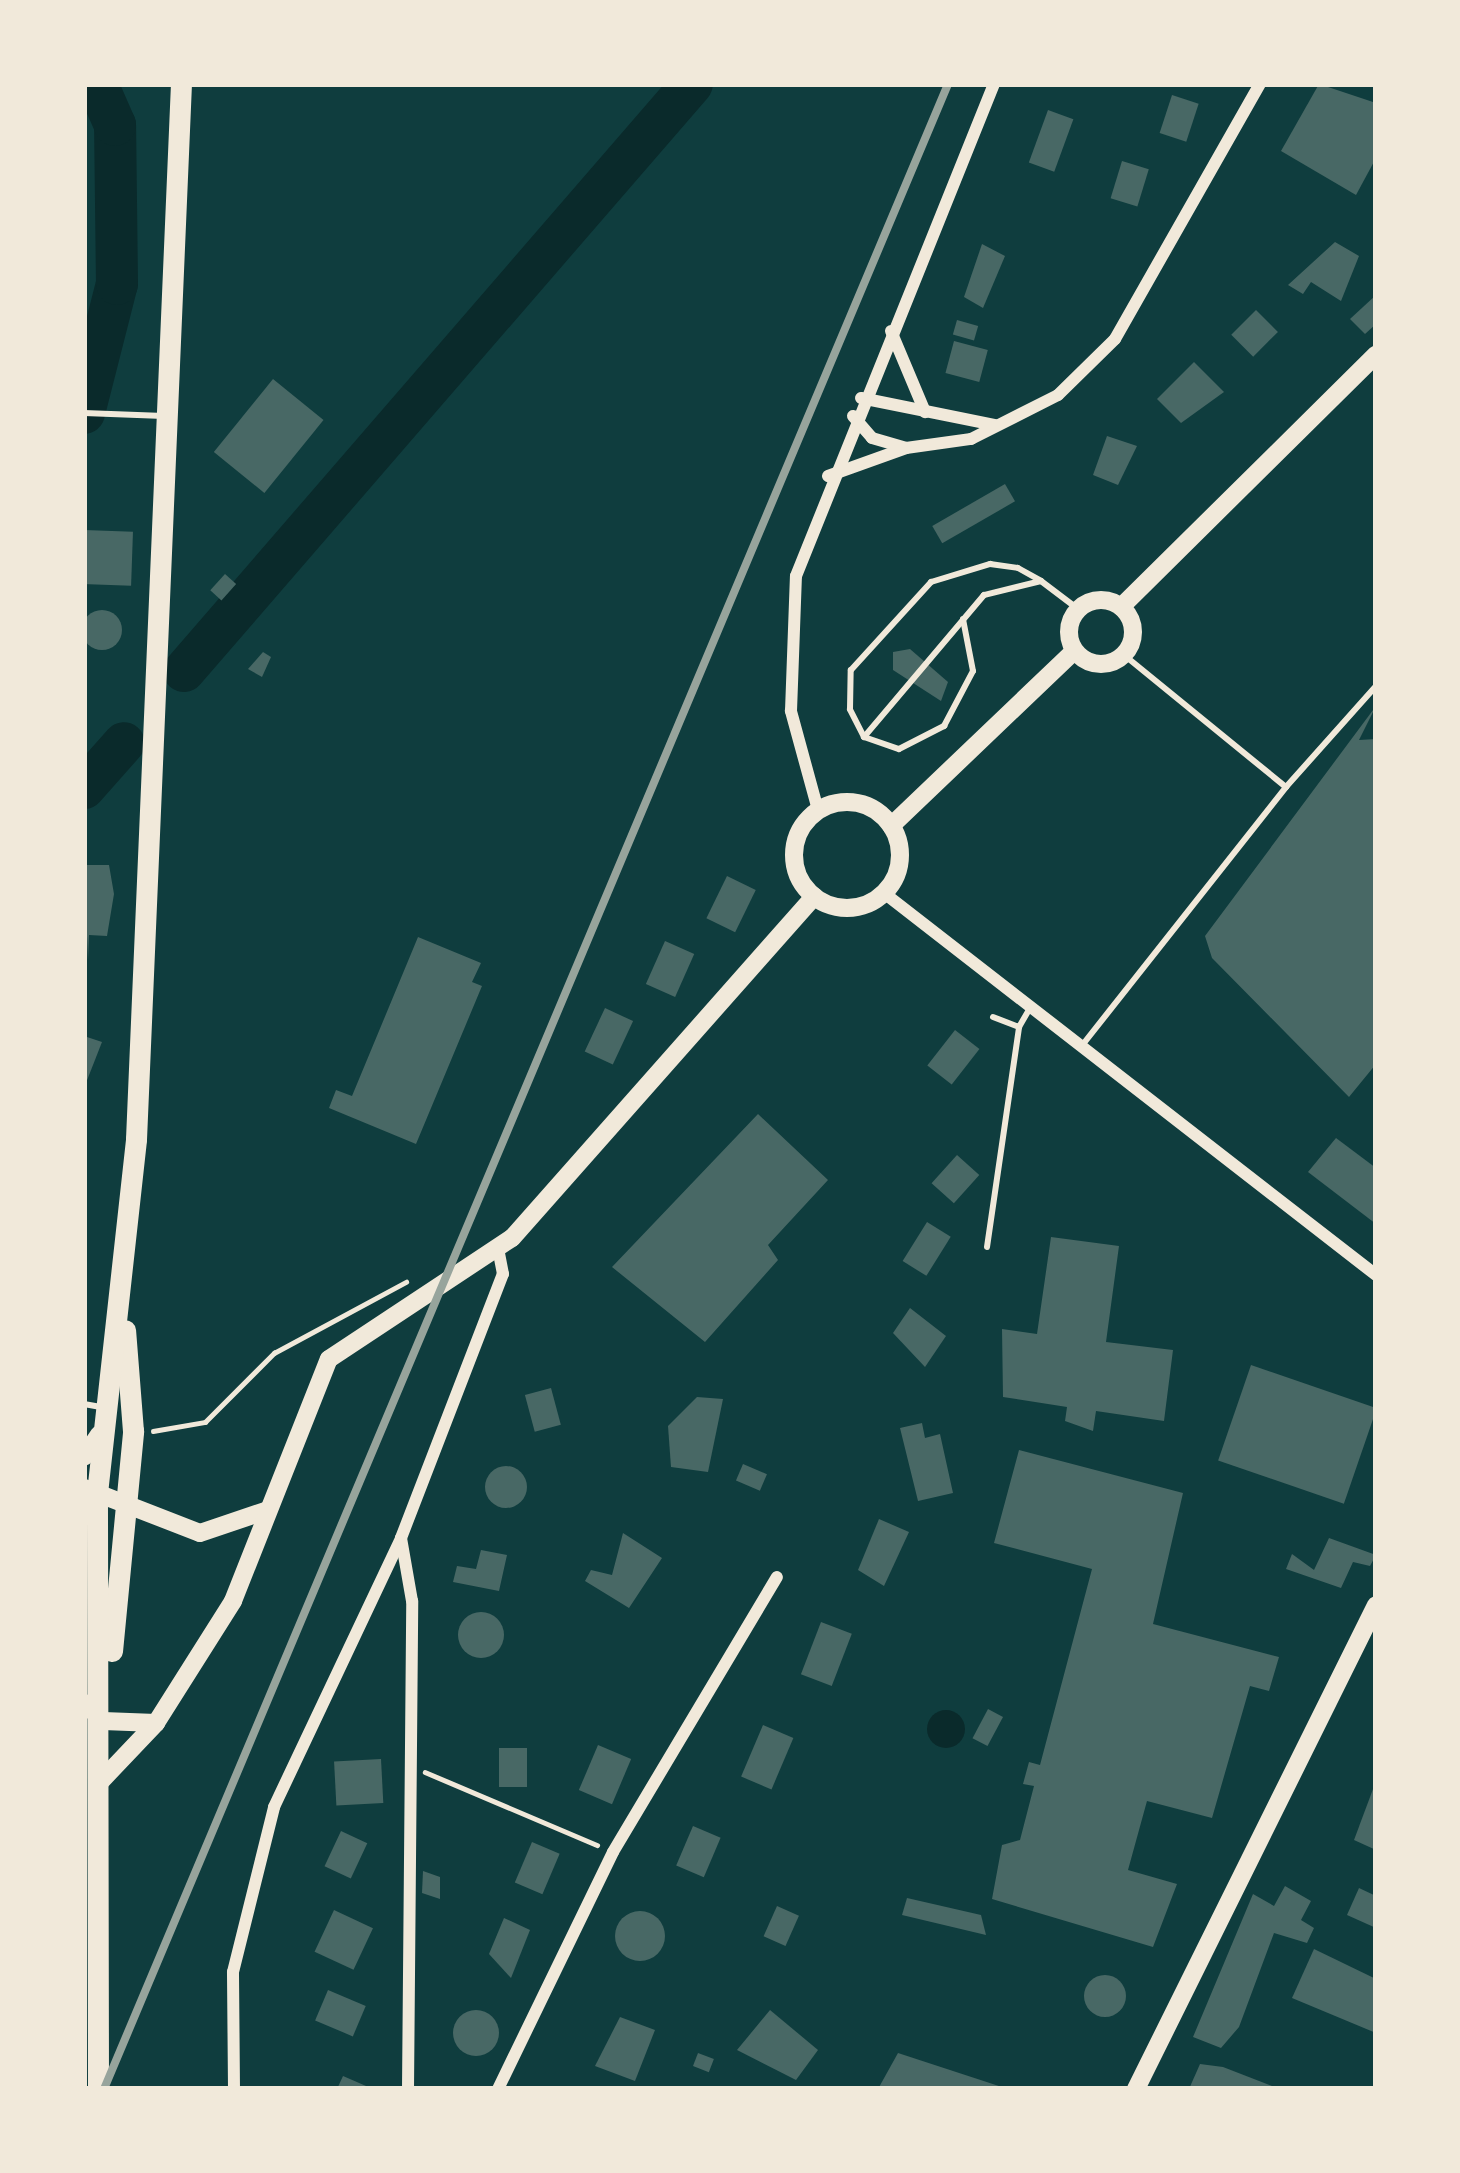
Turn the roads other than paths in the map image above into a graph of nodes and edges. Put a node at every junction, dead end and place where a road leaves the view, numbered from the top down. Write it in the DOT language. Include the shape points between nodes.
graph roads {
  1 [pos="181,84"];
  2 [pos="994,84"];
  3 [pos="1260,84"];
  4 [pos="891,327"];
  5 [pos="1376,356"];
  6 [pos="861,398"];
  7 [pos="925,412"];
  8 [pos="84,413"];
  9 [pos="166,416"];
  10 [pos="853,416"];
  11 [pos="1002,425"];
  12 [pos="906,448"];
  13 [pos="827,476"];
  14 [pos="1041,581"];
  15 [pos="1121,607"];
  16 [pos="1078,609"];
  17 [pos="963,619"];
  18 [pos="1074,651"];
  19 [pos="1124,655"];
  20 [pos="1376,686"];
  21 [pos="864,736"];
  22 [pos="1286,787"];
  23 [pos="818,810"];
  24 [pos="891,826"];
  25 [pos="884,893"];
  26 [pos="814,897"];
  27 [pos="1029,1010"];
  28 [pos="993,1016"];
  29 [pos="1019,1027"];
  30 [pos="1079,1049"];
  31 [pos="988,1247"];
  32 [pos="499,1249"];
  33 [pos="1376,1275"];
  34 [pos="122,1305"];
  35 [pos="93,1406"];
  36 [pos="99,1435"];
  37 [pos="84,1456"];
  38 [pos="90,1491"];
  39 [pos="130,1506"];
  40 [pos="268,1510"];
  41 [pos="401,1538"];
  42 [pos="777,1576"];
  43 [pos="1376,1605"];
  44 [pos="84,1703"];
  45 [pos="103,1721"];
  46 [pos="157,1723"];
  47 [pos="101,1781"];
  48 [pos="98,2089"];
  49 [pos="233,2089"];
  50 [pos="409,2089"];
  51 [pos="498,2089"];
  52 [pos="1136,2089"];
  1 -- 9 [label="main road"];
  2 -- 4 [label="street"];
  3 -- 11 [label="street" via="1115,339 1058,394"];
  4 -- 6 [label="street"];
  4 -- 7 [label="street"];
  5 -- 15 [label="main road"];
  6 -- 7 [label="street"];
  6 -- 10 [label="street"];
  7 -- 11 [label="street"];
  8 -- 9 [label="lane"];
  9 -- 34 [label="main road"];
  10 -- 12 [label="street" via="872,438"];
  10 -- 13 [label="street"];
  11 -- 12 [label="street"];
  12 -- 13 [label="street"];
  13 -- 23 [label="street" via="796,576 787,670"];
  14 -- 16 [label="lane"];
  14 -- 17 [label="lane" via="998,587"];
  14 -- 21 [label="lane" via="990,564 910,598 851,670 850,709"];
  15 -- 16 [label="main road"];
  15 -- 19 [label="main road" via="1132,625"];
  16 -- 18 [label="main road"];
  17 -- 21 [label="lane"];
  17 -- 21 [label="lane" via="974,671 944,726 899,749"];
  18 -- 19 [label="main road" via="1098,665"];
  18 -- 24 [label="main road"];
  19 -- 22 [label="lane"];
  20 -- 22 [label="lane"];
  22 -- 30 [label="lane"];
  23 -- 24 [label="main road" via="853,802"];
  23 -- 26 [label="main road" via="794,845"];
  24 -- 25 [label="main road" via="900,861"];
  25 -- 26 [label="main road" via="846,908"];
  25 -- 27 [label="street"];
  26 -- 32 [label="main road"];
  27 -- 29 [label="lane"];
  27 -- 30 [label="street"];
  28 -- 29 [label="lane"];
  29 -- 31 [label="lane"];
  30 -- 33 [label="street"];
  32 -- 40 [label="main road" via="381,1318 314,1380"];
  32 -- 41 [label="street" via="503,1274"];
  34 -- 35 [label="main road"];
  34 -- 39 [label="main road" via="134,1431"];
  35 -- 36 [label="main road"];
  36 -- 37 [label="main road"];
  36 -- 38 [label="main road"];
  38 -- 39 [label="main road"];
  38 -- 45 [label="main road"];
  39 -- 40 [label="main road" via="200,1533"];
  39 -- 45 [label="main road"];
  40 -- 46 [label="main road" via="232,1601"];
  41 -- 49 [label="street" via="274,1807 233,1972"];
  41 -- 50 [label="street" via="412,1767"];
  42 -- 51 [label="street" via="613,1852"];
  43 -- 52 [label="main road"];
  44 -- 45 [label="main road"];
  45 -- 46 [label="main road"];
  45 -- 47 [label="main road"];
  46 -- 47 [label="main road"];
  47 -- 48 [label="main road"];
}
